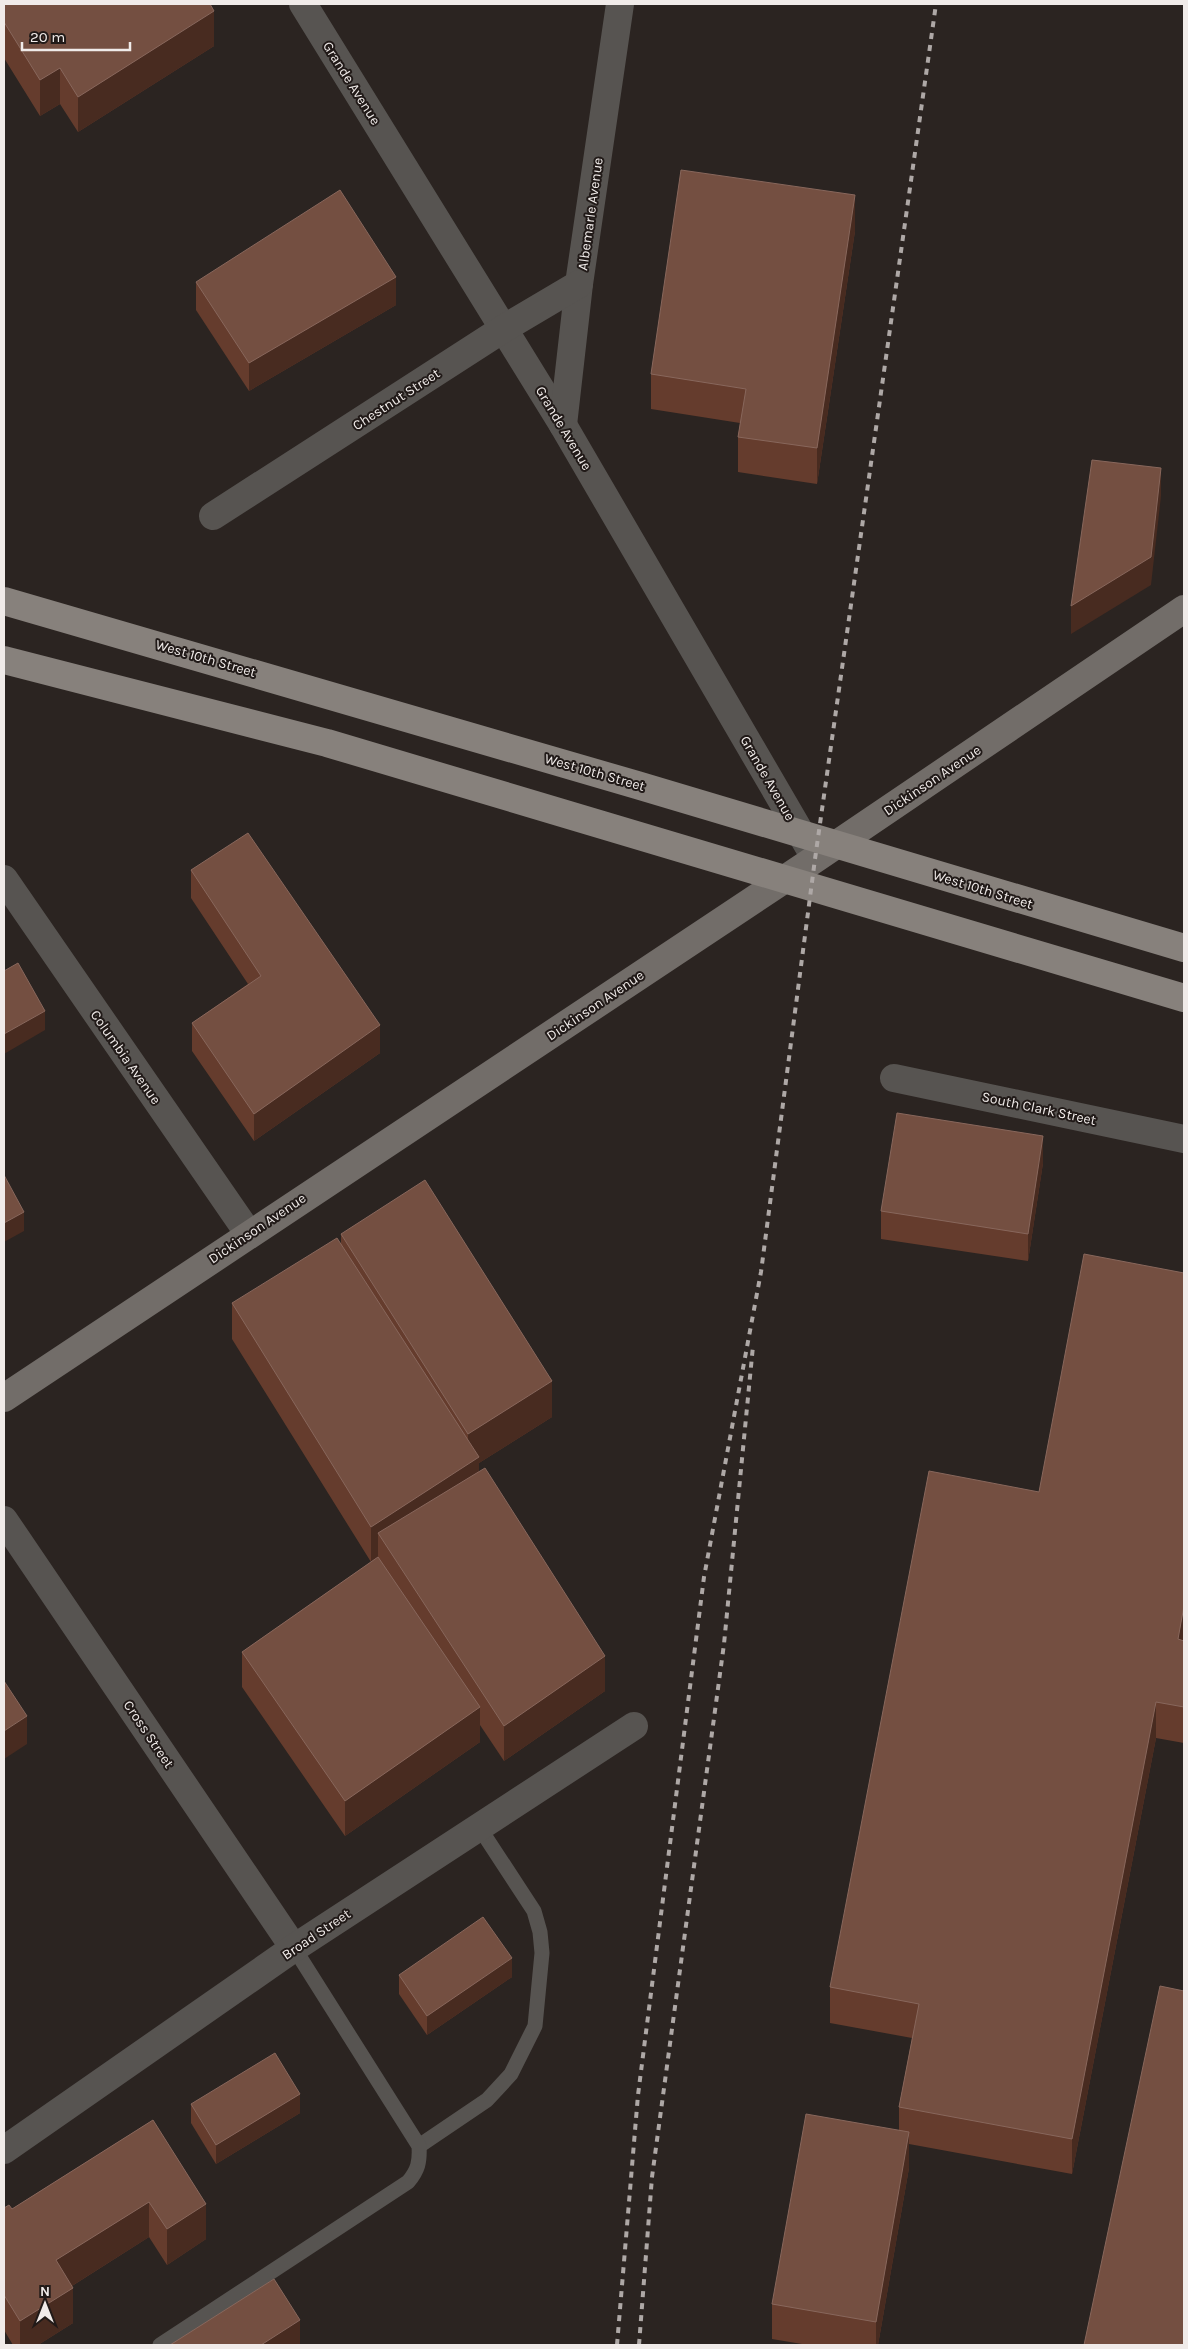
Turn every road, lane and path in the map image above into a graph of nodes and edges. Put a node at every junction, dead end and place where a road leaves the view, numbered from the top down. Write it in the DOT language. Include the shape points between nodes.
graph roads {
  1 [pos="303,4"];
  2 [pos="620,4"];
  3 [pos="580,284"];
  4 [pos="503,329"];
  5 [pos="563,425"];
  6 [pos="213,516"];
  7 [pos="4,601"];
  8 [pos="1184,609"];
  9 [pos="4,660"];
  10 [pos="815,858"];
  11 [pos="4,880"];
  12 [pos="1184,948"];
  13 [pos="1184,998"];
  14 [pos="894,1078"];
  15 [pos="1184,1139"];
  16 [pos="248,1234"];
  17 [pos="4,1398"];
  18 [pos="4,1520"];
  19 [pos="634,1726"];
  20 [pos="478,1827"];
  21 [pos="294,1948"];
  22 [pos="419,2146"];
  23 [pos="4,2150"];
  24 [pos="160,2345"];
  1 -- 4 [label="street, Grande Avenue"];
  2 -- 3 [label="street, Albemarle Avenue"];
  3 -- 4 [label="street, Chestnut Street"];
  3 -- 5 [label="street, Albemarle Avenue"];
  4 -- 5 [label="street, Grande Avenue"];
  4 -- 6 [label="street, Chestnut Street"];
  5 -- 10 [label="street, Grande Avenue"];
  7 -- 12 [label="main road, West 10th Street" via="637,784"];
  8 -- 10 [label="main road, Dickinson Avenue"];
  9 -- 13 [label="main road" via="327,743"];
  10 -- 16 [label="main road, Dickinson Avenue"];
  11 -- 16 [label="street, Columbia Avenue"];
  14 -- 15 [label="street, South Clark Street"];
  16 -- 17 [label="main road, Dickinson Avenue"];
  18 -- 21 [label="street, Cross Street"];
  19 -- 20 [label="street, Broad Street"];
  20 -- 21 [label="street, Broad Street"];
  20 -- 22 [label="lane" via="534,1911 542,1953 535,2026 511,2074 487,2100"];
  21 -- 22 [label="lane"];
  21 -- 23 [label="street, Broad Street"];
  22 -- 24 [label="lane" via="417,2172 408,2182"];
}
